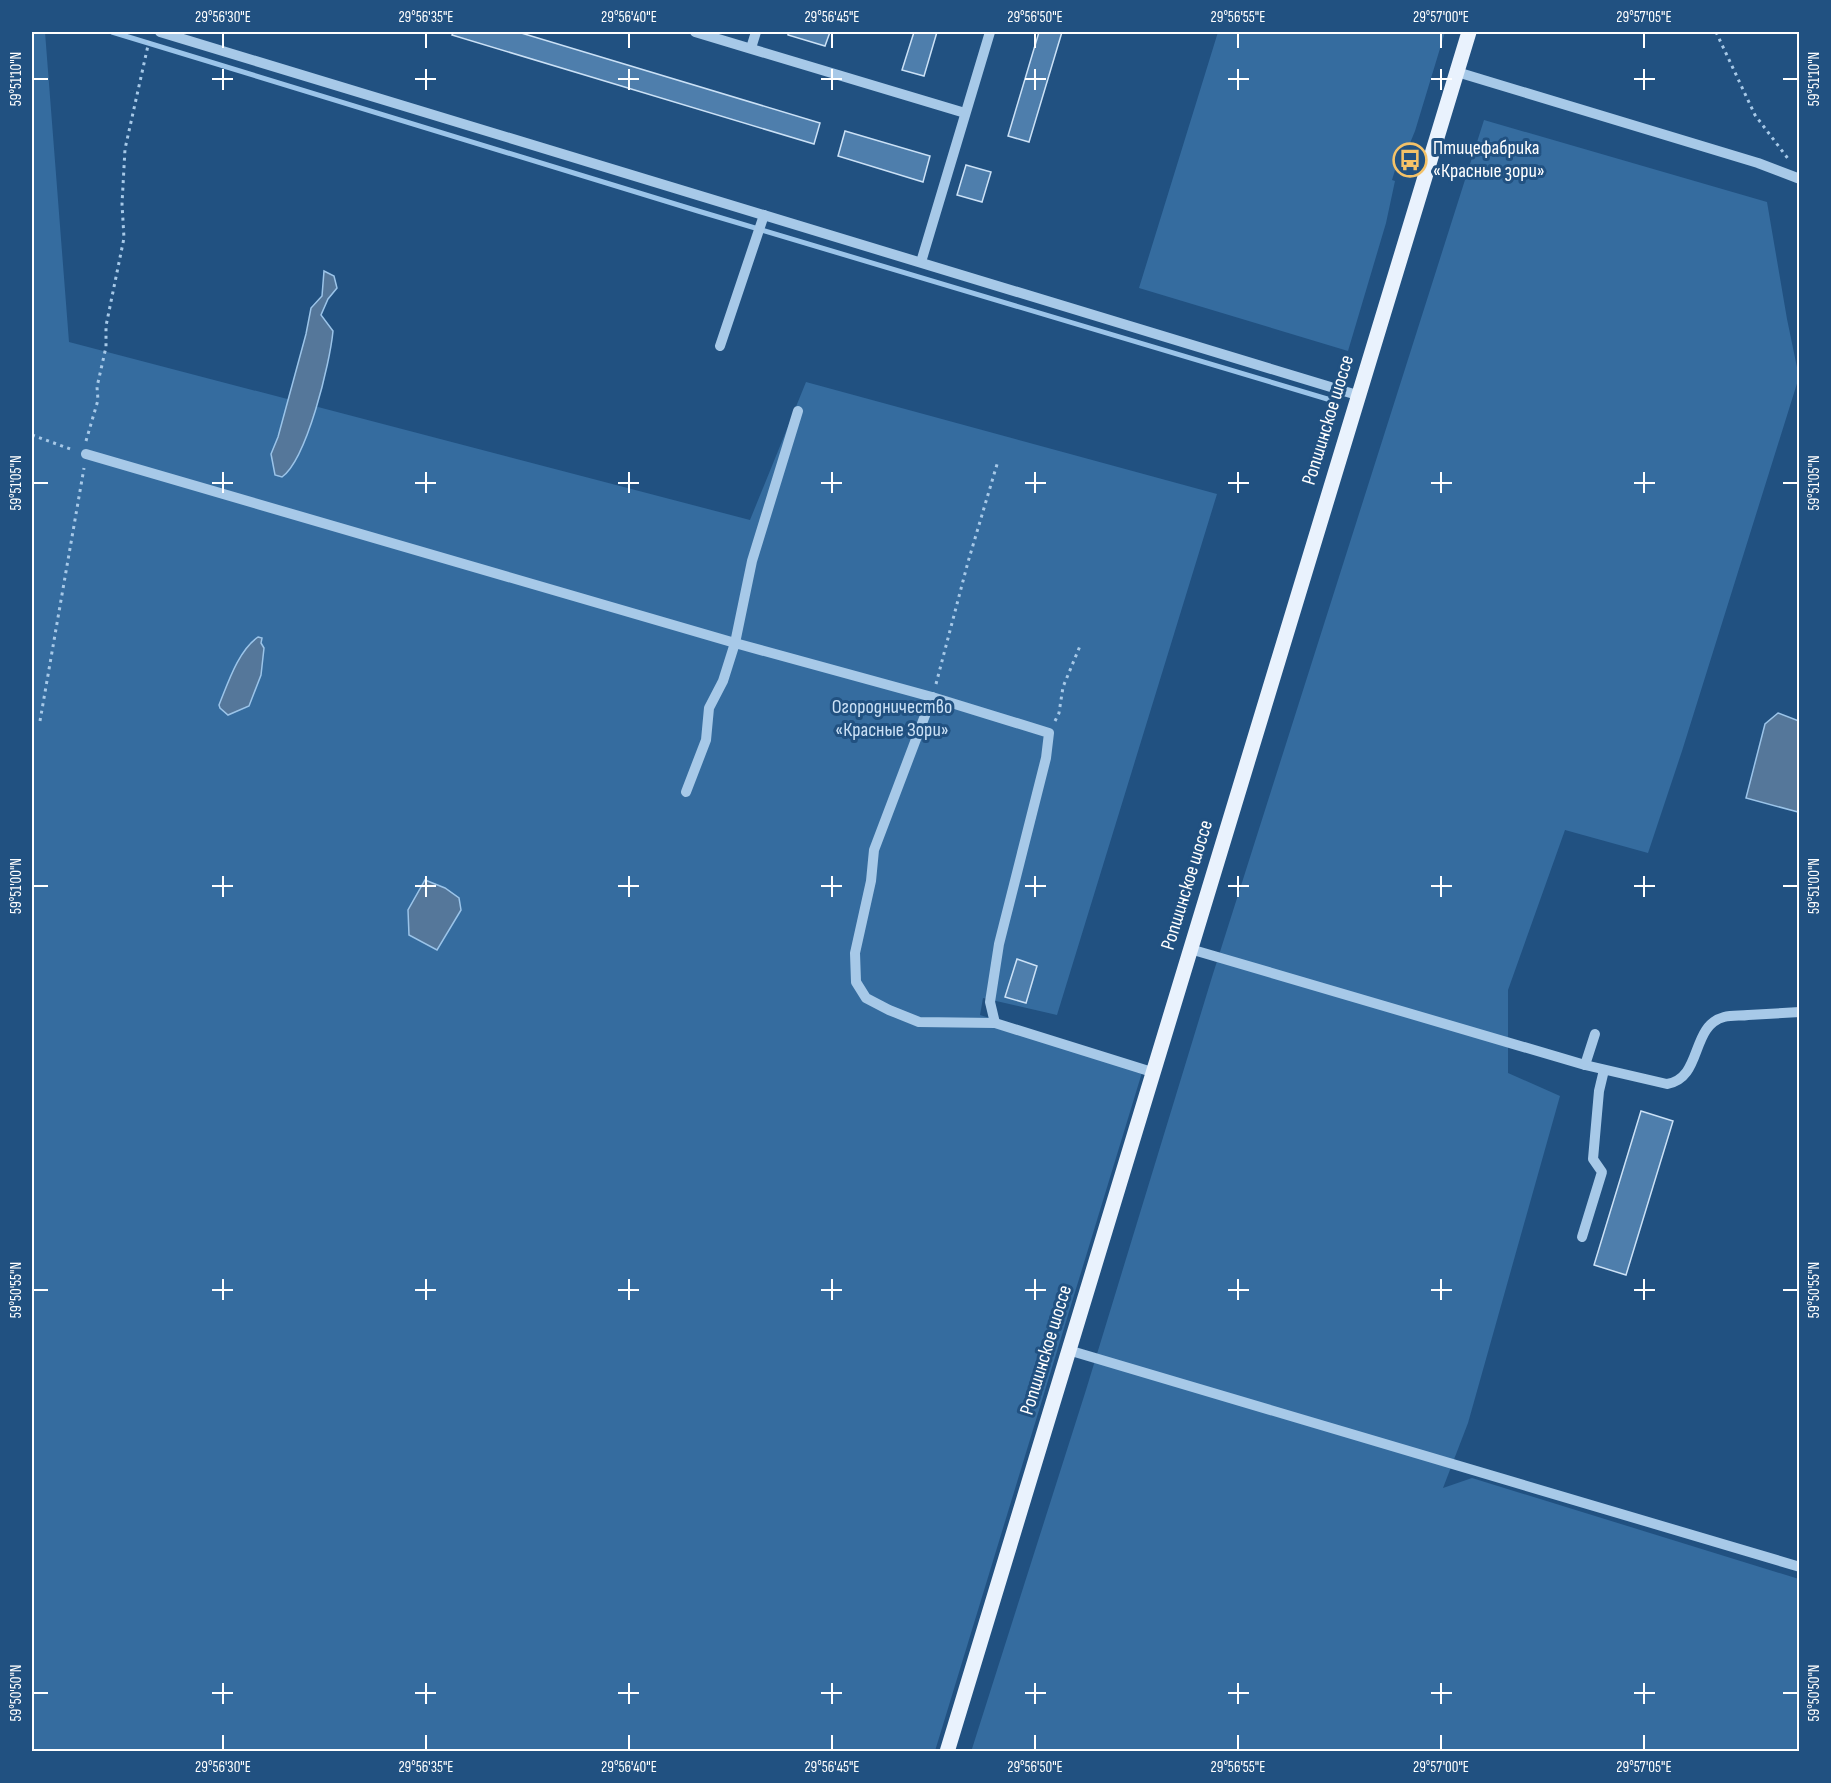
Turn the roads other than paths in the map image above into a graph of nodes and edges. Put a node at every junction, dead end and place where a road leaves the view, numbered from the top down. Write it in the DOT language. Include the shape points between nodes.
graph roads {
  1 [pos="695,32"];
  2 [pos="756,32"];
  3 [pos="990,32"];
  4 [pos="1469,32"];
  5 [pos="155,34"];
  6 [pos="177,34"];
  7 [pos="751,48"];
  8 [pos="1456,72"];
  9 [pos="965,113"];
  10 [pos="1800,179"];
  11 [pos="764,214"];
  12 [pos="921,262"];
  13 [pos="720,346"];
  14 [pos="1357,395"];
  15 [pos="798,411"];
  16 [pos="86,454"];
  17 [pos="735,643"];
  18 [pos="932,697"];
  19 [pos="687,792"];
  20 [pos="1190,949"];
  21 [pos="1800,1012"];
  22 [pos="995,1023"];
  23 [pos="1595,1034"];
  24 [pos="1585,1065"];
  25 [pos="1604,1070"];
  26 [pos="1152,1072"];
  27 [pos="1582,1237"];
  28 [pos="1068,1350"];
  29 [pos="1800,1567"];
  30 [pos="947,1752"];
  1 -- 7 [label="street"];
  2 -- 7 [label="street"];
  3 -- 9 [label="street"];
  4 -- 8 [label="main road, Ропшинское шоссе"];
  5 -- 6 [label="street"];
  6 -- 11 [label="street"];
  7 -- 9 [label="street"];
  8 -- 10 [label="street"];
  8 -- 14 [label="main road, Ропшинское шоссе"];
  9 -- 12 [label="street"];
  11 -- 12 [label="street"];
  11 -- 13 [label="street"];
  12 -- 14 [label="street"];
  14 -- 20 [label="main road, Ропшинское шоссе"];
  15 -- 17 [label="street" via="752,561"];
  16 -- 17 [label="street"];
  17 -- 18 [label="street"];
  17 -- 19 [label="street" via="709,708 706,740"];
  18 -- 22 [label="street" via="1049,733 999,944 990,1002"];
  18 -- 22 [label="street" via="874,850 855,953 856,982 866,998 920,1022"];
  20 -- 24 [label="street"];
  20 -- 26 [label="main road, Ропшинское шоссе"];
  21 -- 25 [label="street" via="1723,1017 1706,1030 1689,1070 1676,1083"];
  22 -- 26 [label="street"];
  23 -- 24 [label="street"];
  24 -- 25 [label="street"];
  25 -- 27 [label="street" via="1593,1158 1602,1172"];
  26 -- 28 [label="main road, Ропшинское шоссе"];
  28 -- 29 [label="street"];
  28 -- 30 [label="main road, Ропшинское шоссе"];
}
